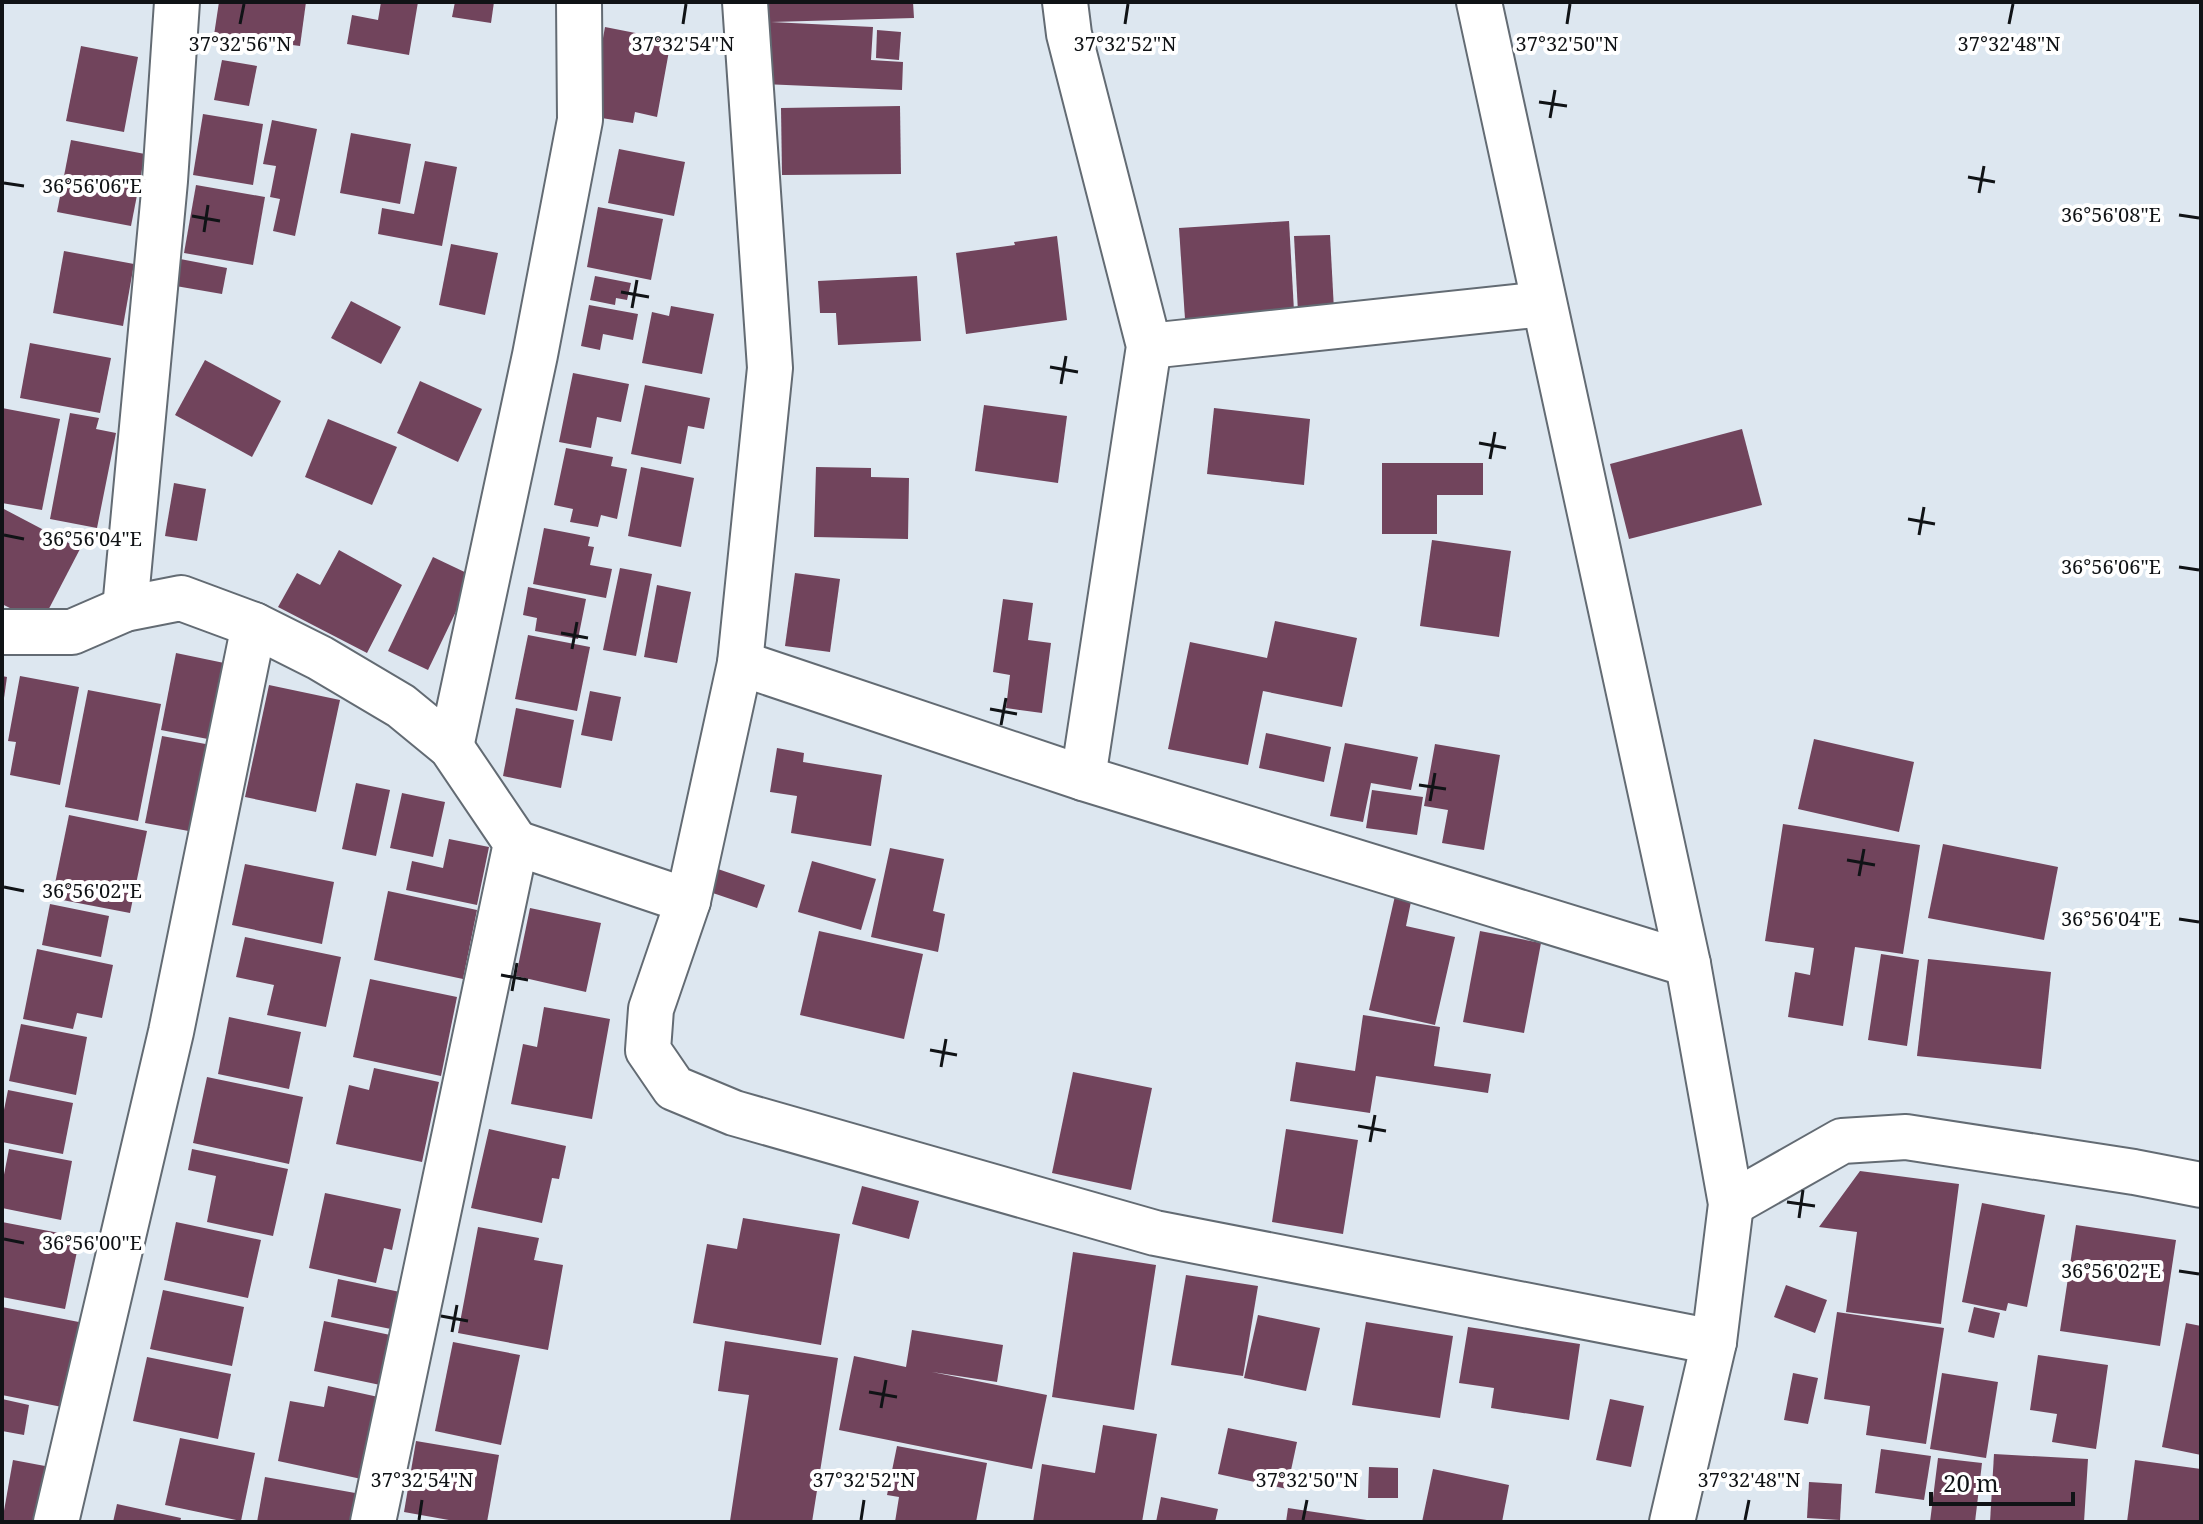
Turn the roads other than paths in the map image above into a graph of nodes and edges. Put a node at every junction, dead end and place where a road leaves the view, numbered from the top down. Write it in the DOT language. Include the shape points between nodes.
graph roads {
  1 [pos="177,2"];
  2 [pos="579,2"];
  3 [pos="745,2"];
  4 [pos="1065,2"];
  5 [pos="1479,2"];
  6 [pos="1544,304"];
  7 [pos="1149,346"];
  8 [pos="125,609"];
  9 [pos="254,625"];
  10 [pos="2,632"];
  11 [pos="740,663"];
  12 [pos="451,747"];
  13 [pos="1083,778"];
  14 [pos="516,843"];
  15 [pos="688,901"];
  16 [pos="1688,964"];
  17 [pos="2201,1185"];
  18 [pos="1731,1204"];
  19 [pos="1714,1342"];
  20 [pos="56,1522"];
  21 [pos="373,1522"];
  22 [pos="1672,1522"];
  1 -- 8 [label="street"];
  2 -- 12 [label="street" via="580,120"];
  3 -- 11 [label="street" via="770,368"];
  4 -- 7 [label="street"];
  5 -- 6 [label="street"];
  6 -- 7 [label="street"];
  6 -- 16 [label="street"];
  7 -- 13 [label="street"];
  8 -- 9 [label="street" via="181,598"];
  8 -- 10 [label="street" via="72,632"];
  9 -- 12 [label="street" via="401,706"];
  9 -- 20 [label="street" via="171,1032"];
  11 -- 13 [label="street"];
  11 -- 15 [label="street"];
  12 -- 14 [label="street"];
  13 -- 16 [label="street"];
  14 -- 15 [label="street"];
  14 -- 21 [label="street"];
  15 -- 19 [label="street" via="651,1009 648,1050 674,1088 734,1113 1155,1233"];
  16 -- 18 [label="street"];
  17 -- 18 [label="street" via="1906,1137 1842,1141"];
  18 -- 19 [label="street"];
  19 -- 22 [label="street"];
}
